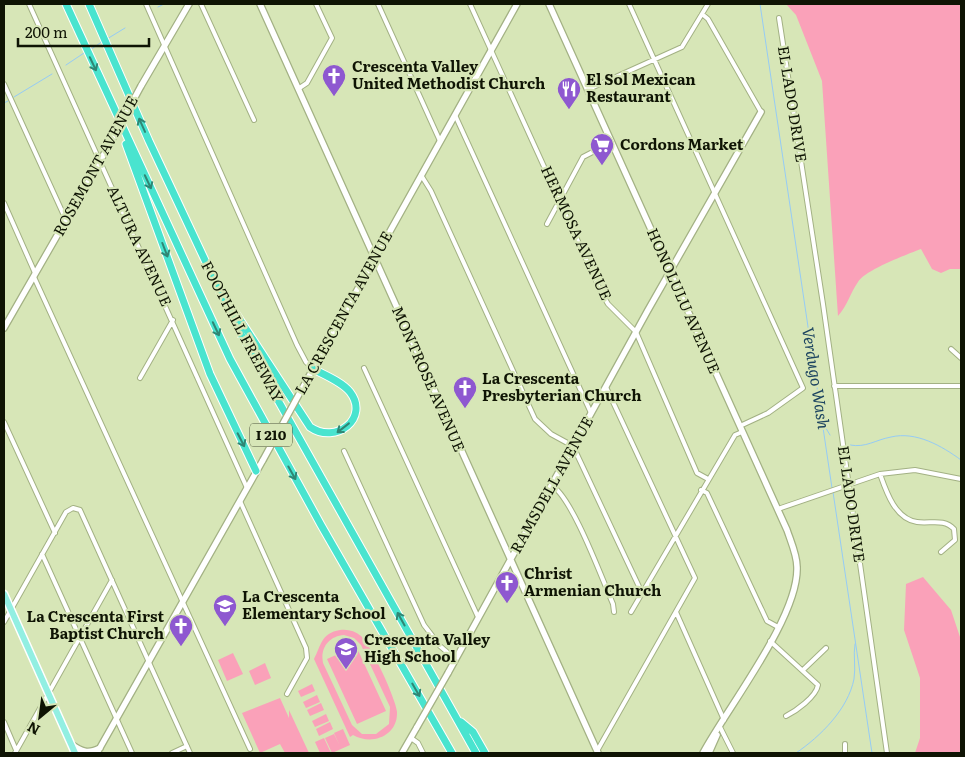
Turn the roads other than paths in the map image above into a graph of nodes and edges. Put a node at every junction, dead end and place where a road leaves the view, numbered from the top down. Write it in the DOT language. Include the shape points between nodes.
graph roads {
  1 [pos="29,4"];
  2 [pos="66,4"];
  3 [pos="89,4"];
  4 [pos="146,4"];
  5 [pos="189,4"];
  6 [pos="201,4"];
  7 [pos="260,4"];
  8 [pos="316,4"];
  9 [pos="378,4"];
  10 [pos="470,4"];
  11 [pos="518,4"];
  12 [pos="550,4"];
  13 [pos="629,4"];
  14 [pos="708,4"];
  15 [pos="702,14"];
  16 [pos="779,18"];
  17 [pos="165,46"];
  18 [pos="490,50"];
  19 [pos="654,60"];
  20 [pos="4,84"];
  21 [pos="589,89"];
  22 [pos="298,90"];
  23 [pos="113,106"];
  24 [pos="761,112"];
  25 [pos="455,115"];
  26 [pos="254,120"];
  27 [pos="440,141"];
  28 [pos="612,142"];
  29 [pos="99,160"];
  30 [pos="422,175"];
  31 [pos="714,192"];
  32 [pos="561,198"];
  33 [pos="4,203"];
  34 [pos="66,220"];
  35 [pos="547,224"];
  36 [pos="374,261"];
  37 [pos="670,273"];
  38 [pos="34,275"];
  39 [pos="214,280"];
  40 [pos="173,320"];
  41 [pos="4,328"];
  42 [pos="636,332"];
  43 [pos="950,349"];
  44 [pos="961,358"];
  45 [pos="364,368"];
  46 [pos="313,369"];
  47 [pos="140,378"];
  48 [pos="834,386"];
  49 [pos="961,386"];
  50 [pos="606,387"];
  51 [pos="591,414"];
  52 [pos="4,422"];
  53 [pos="741,429"];
  54 [pos="573,446"];
  55 [pos="344,451"];
  56 [pos="256,472"];
  57 [pos="880,474"];
  58 [pos="708,479"];
  59 [pos="961,479"];
  60 [pos="847,484"];
  61 [pos="552,485"];
  62 [pos="247,488"];
  63 [pos="701,490"];
  64 [pos="240,501"];
  65 [pos="778,508"];
  66 [pos="54,533"];
  67 [pos="675,535"];
  68 [pos="941,552"];
  69 [pos="42,554"];
  70 [pos="510,562"];
  71 [pos="112,580"];
  72 [pos="642,593"];
  73 [pos="4,594"];
  74 [pos="182,602"];
  75 [pos="11,610"];
  76 [pos="614,612"];
  77 [pos="631,612"];
  78 [pos="676,612"];
  79 [pos="478,617"];
  80 [pos="4,622"];
  81 [pos="778,627"];
  82 [pos="80,636"];
  83 [pos="770,642"];
  84 [pos="826,648"];
  85 [pos="456,659"];
  86 [pos="149,661"];
  87 [pos="803,670"];
  88 [pos="48,693"];
  89 [pos="287,694"];
  90 [pos="786,716"];
  91 [pos="117,719"];
  92 [pos="457,719"];
  93 [pos="724,720"];
  94 [pos="4,722"];
  95 [pos="720,726"];
  96 [pos="411,738"];
  97 [pos="71,743"];
  98 [pos="845,744"];
  99 [pos="187,746"];
  100 [pos="250,749"];
  101 [pos="99,750"];
  102 [pos="16,752"];
  103 [pos="597,752"];
  104 [pos="75,753"];
  105 [pos="132,753"];
  106 [pos="172,753"];
  107 [pos="190,753"];
  108 [pos="402,753"];
  109 [pos="423,753"];
  110 [pos="452,753"];
  111 [pos="476,753"];
  112 [pos="485,753"];
  113 [pos="703,753"];
  114 [pos="709,753"];
  115 [pos="734,753"];
  116 [pos="845,753"];
  117 [pos="888,753"];
  1 -- 29 [label="street, ALTURA AVENUE"];
  2 -- 23 [label="highway, FOOTHILL FREEWAY / I 210, one-way"];
  39 -- 3 [label="highway, FOOTHILL FREEWAY / I 210, one-way"];
  4 -- 17 [label="street"];
  5 -- 17 [label="street, ROSEMONT AVENUE"];
  6 -- 26 [label="street"];
  7 -- 22 [label="street, MONTROSE AVENUE"];
  8 -- 22 [label="street" via="332,38 307,83"];
  9 -- 27 [label="street"];
  10 -- 18 [label="street, HERMOSA AVENUE"];
  11 -- 18 [label="street, LA CRESCENTA AVENUE"];
  12 -- 21 [label="street, HONOLULU AVENUE"];
  13 -- 19 [label="street"];
  14 -- 15 [label="street"];
  15 -- 19 [label="street" via="685,44"];
  15 -- 24 [label="street" via="708,19"];
  16 -- 48 [label="street, EL LADO DRIVE"];
  17 -- 29 [label="street, ROSEMONT AVENUE, bridge"];
  17 -- 46 [label="street" via="297,344"];
  18 -- 25 [label="street, LA CRESCENTA AVENUE"];
  18 -- 32 [label="street, HERMOSA AVENUE"];
  19 -- 21 [label="street"];
  19 -- 31 [label="street"];
  20 -- 34 [label="street"];
  21 -- 28 [label="street, HONOLULU AVENUE"];
  22 -- 36 [label="street, MONTROSE AVENUE"];
  23 -- 56 [label="highway, one-way" via="210,374"];
  23 -- 110 [label="highway, FOOTHILL FREEWAY / I 210, one-way" via="230,359"];
  24 -- 31 [label="street, RAMSDELL AVENUE"];
  25 -- 27 [label="street, LA CRESCENTA AVENUE"];
  25 -- 51 [label="street"];
  27 -- 30 [label="street, LA CRESCENTA AVENUE"];
  28 -- 32 [label="street" via="583,157"];
  28 -- 37 [label="street, HONOLULU AVENUE"];
  29 -- 34 [label="street, ROSEMONT AVENUE"];
  29 -- 40 [label="street, ALTURA AVENUE"];
  30 -- 36 [label="street, LA CRESCENTA AVENUE"];
  30 -- 54 [label="street" via="535,419 551,434"];
  31 -- 37 [label="street, RAMSDELL AVENUE"];
  31 -- 53 [label="street" via="803,388"];
  32 -- 35 [label="street"];
  32 -- 42 [label="street, HERMOSA AVENUE" via="606,301"];
  33 -- 38 [label="street"];
  34 -- 38 [label="street, ROSEMONT AVENUE"];
  36 -- 46 [label="street, LA CRESCENTA AVENUE"];
  36 -- 70 [label="street, MONTROSE AVENUE"];
  37 -- 42 [label="street, RAMSDELL AVENUE"];
  37 -- 53 [label="street, HONOLULU AVENUE"];
  38 -- 41 [label="street, ROSEMONT AVENUE"];
  38 -- 74 [label="street"];
  46 -- 39 [label="highway, one-way" via="344,387 354,400 352,420 337,433 323,434 310,427"];
  92 -- 39 [label="highway, FOOTHILL FREEWAY / I 210, one-way" via="234,322"];
  40 -- 47 [label="street"];
  40 -- 62 [label="street, ALTURA AVENUE"];
  42 -- 50 [label="street, RAMSDELL AVENUE"];
  42 -- 58 [label="street, HERMOSA AVENUE" via="697,473"];
  43 -- 44 [label="street"];
  45 -- 79 [label="street"];
  46 -- 56 [label="street, LA CRESCENTA AVENUE, bridge"];
  48 -- 49 [label="street"];
  48 -- 60 [label="street, EL LADO DRIVE"];
  50 -- 51 [label="street, RAMSDELL AVENUE"];
  50 -- 67 [label="street"];
  51 -- 54 [label="street, RAMSDELL AVENUE"];
  52 -- 66 [label="street"];
  53 -- 58 [label="street"];
  53 -- 65 [label="street, HONOLULU AVENUE"];
  54 -- 61 [label="street, RAMSDELL AVENUE"];
  54 -- 72 [label="street"];
  55 -- 85 [label="street" via="424,625 440,646"];
  56 -- 62 [label="street, LA CRESCENTA AVENUE"];
  57 -- 59 [label="street" via="915,470"];
  57 -- 60 [label="street"];
  57 -- 68 [label="street" via="888,498 907,517 916,522 945,522 954,529 955,540"];
  58 -- 63 [label="street"];
  60 -- 65 [label="street"];
  60 -- 117 [label="street, EL LADO DRIVE"];
  61 -- 70 [label="street, RAMSDELL AVENUE"];
  61 -- 76 [label="street" via="564,496 572,512"];
  62 -- 64 [label="street, LA CRESCENTA AVENUE"];
  63 -- 67 [label="street"];
  63 -- 81 [label="street" via="707,493 767,621"];
  64 -- 74 [label="street, LA CRESCENTA AVENUE"];
  64 -- 89 [label="street" via="306,648 307,658"];
  65 -- 81 [label="street, HONOLULU AVENUE" via="797,567 790,602"];
  66 -- 69 [label="street"];
  66 -- 71 [label="street" via="68,510 77,508"];
  67 -- 72 [label="street"];
  67 -- 78 [label="street" via="695,578"];
  69 -- 75 [label="street"];
  69 -- 82 [label="street"];
  70 -- 79 [label="street, RAMSDELL AVENUE"];
  70 -- 103 [label="street, MONTROSE AVENUE"];
  71 -- 82 [label="street"];
  71 -- 86 [label="street"];
  72 -- 77 [label="street"];
  73 -- 75 [label="main road"];
  74 -- 86 [label="street, LA CRESCENTA AVENUE"];
  74 -- 100 [label="street"];
  75 -- 80 [label="street"];
  75 -- 88 [label="main road"];
  78 -- 93 [label="street"];
  78 -- 103 [label="street"];
  79 -- 85 [label="street, RAMSDELL AVENUE"];
  81 -- 83 [label="street, HONOLULU AVENUE"];
  82 -- 88 [label="street"];
  82 -- 91 [label="street"];
  83 -- 87 [label="street"];
  83 -- 93 [label="street, HONOLULU AVENUE"];
  84 -- 87 [label="street"];
  85 -- 96 [label="street, RAMSDELL AVENUE, bridge"];
  86 -- 91 [label="street, LA CRESCENTA AVENUE"];
  86 -- 99 [label="street"];
  87 -- 90 [label="street" via="818,688"];
  88 -- 97 [label="main road"];
  88 -- 102 [label="street"];
  91 -- 101 [label="street, LA CRESCENTA AVENUE"];
  91 -- 105 [label="street"];
  92 -- 111 [label="highway, FOOTHILL FREEWAY / I 210"];
  92 -- 112 [label="highway" via="473,732"];
  93 -- 95 [label="street, HONOLULU AVENUE"];
  94 -- 102 [label="street"];
  95 -- 113 [label="street"];
  95 -- 114 [label="street"];
  95 -- 115 [label="street"];
  96 -- 108 [label="street, RAMSDELL AVENUE"];
  96 -- 109 [label="street"];
  97 -- 101 [label="street" via="81,751"];
  97 -- 104 [label="main road"];
  98 -- 116 [label="street"];
  99 -- 106 [label="street"];
  99 -- 107 [label="street"];
}
